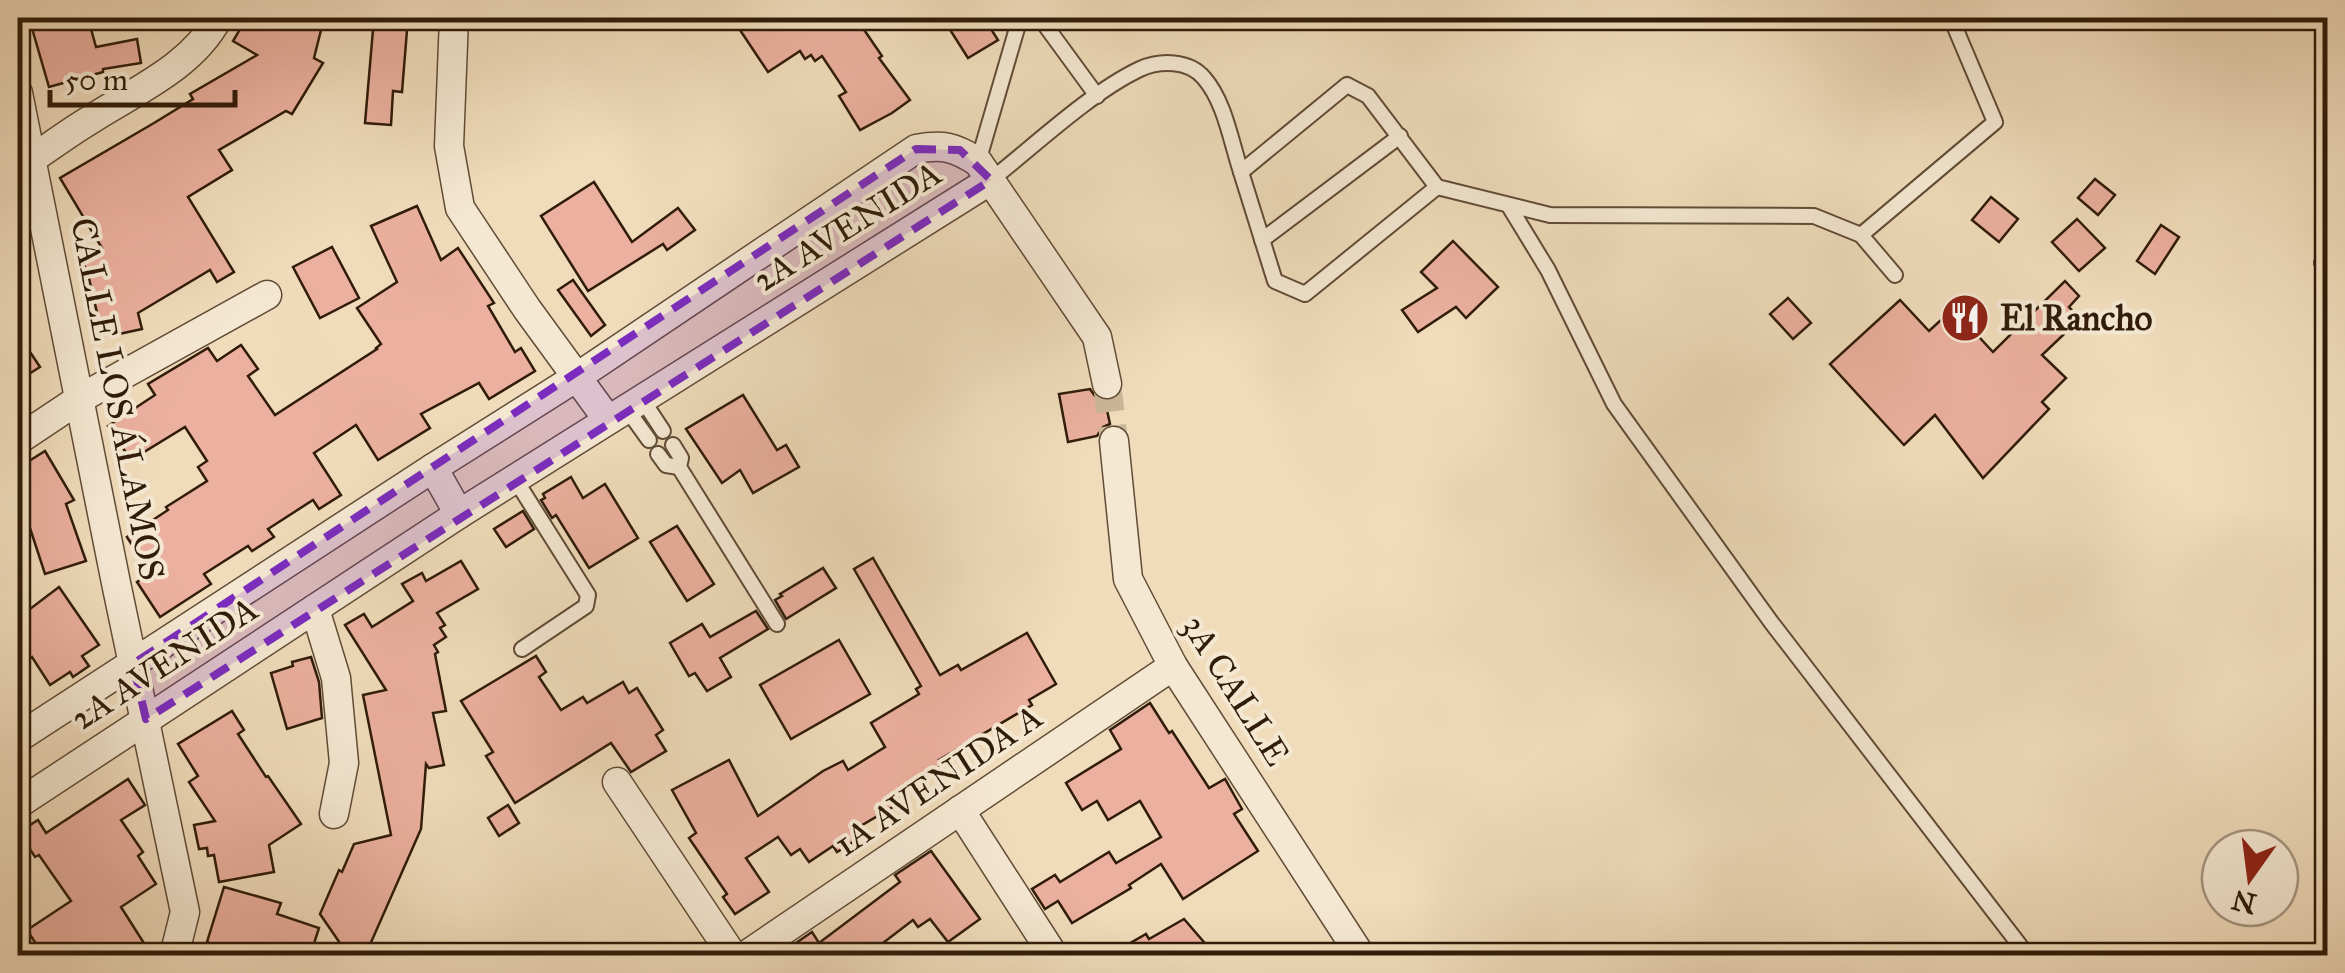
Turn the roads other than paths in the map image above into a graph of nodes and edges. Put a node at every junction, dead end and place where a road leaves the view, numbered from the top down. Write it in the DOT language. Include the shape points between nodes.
graph roads {
  1 [pos="218,18"];
  2 [pos="454,18"];
  3 [pos="1020,18"];
  4 [pos="1040,18"];
  5 [pos="1951,18"];
  6 [pos="18,93"];
  7 [pos="1097,96"];
  8 [pos="1400,136"];
  9 [pos="25,164"];
  10 [pos="985,171"];
  11 [pos="1241,172"];
  12 [pos="1438,187"];
  13 [pos="1509,206"];
  14 [pos="1861,235"];
  15 [pos="1262,240"];
  16 [pos="1895,275"];
  17 [pos="267,296"];
  18 [pos="577,377"];
  19 [pos="1107,384"];
  20 [pos="81,398"];
  21 [pos="626,409"];
  22 [pos="664,431"];
  23 [pos="18,440"];
  24 [pos="649,440"];
  25 [pos="1114,440"];
  26 [pos="673,446"];
  27 [pos="658,454"];
  28 [pos="680,467"];
  29 [pos="433,468"];
  30 [pos="515,479"];
  31 [pos="459,514"];
  32 [pos="315,609"];
  33 [pos="777,624"];
  34 [pos="522,649"];
  35 [pos="133,664"];
  36 [pos="1173,666"];
  37 [pos="146,719"];
  38 [pos="18,738"];
  39 [pos="617,782"];
  40 [pos="18,804"];
  41 [pos="960,810"];
  42 [pos="334,814"];
  43 [pos="175,955"];
  44 [pos="732,956"];
  45 [pos="745,956"];
  46 [pos="1054,956"];
  47 [pos="1361,956"];
  48 [pos="2028,956"];
  1 -- 9 [label="street" via="175,67"];
  2 -- 18 [label="street" via="448,146 460,208"];
  3 -- 10 [label="lane"];
  4 -- 7 [label="lane"];
  5 -- 14 [label="lane" via="1995,122"];
  6 -- 9 [label="street, CALLE LOS ÁLAMOS"];
  7 -- 10 [label="lane"];
  7 -- 11 [label="lane" via="1142,68 1173,62 1202,75 1217,97"];
  8 -- 11 [label="lane" via="1368,96 1348,85"];
  8 -- 12 [label="lane"];
  8 -- 15 [label="lane"];
  9 -- 20 [label="street, CALLE LOS ÁLAMOS"];
  10 -- 18 [label="street, 2A AVENIDA" via="960,150 916,150"];
  10 -- 19 [label="street" via="1097,337"];
  10 -- 21 [label="street, 2A AVENIDA"];
  11 -- 15 [label="lane"];
  12 -- 13 [label="lane"];
  12 -- 15 [label="lane" via="1305,294 1275,282"];
  13 -- 14 [label="lane" via="1550,215 1814,216"];
  13 -- 48 [label="lane" via="1614,404 1771,622"];
  14 -- 16 [label="lane"];
  17 -- 20 [label="street"];
  18 -- 21 [label="street"];
  18 -- 29 [label="street, 2A AVENIDA"];
  20 -- 23 [label="street"];
  20 -- 35 [label="street, CALLE LOS ÁLAMOS"];
  21 -- 22 [label="lane"];
  21 -- 24 [label="lane"];
  21 -- 30 [label="street, 2A AVENIDA"];
  25 -- 36 [label="street, 3A CALLE" via="1128,579"];
  26 -- 28 [label="lane"];
  27 -- 28 [label="lane" via="666,465"];
  28 -- 33 [label="lane"];
  29 -- 31 [label="street"];
  29 -- 35 [label="street, 2A AVENIDA"];
  30 -- 31 [label="street, 2A AVENIDA"];
  30 -- 34 [label="lane" via="588,595 586,606"];
  31 -- 32 [label="street, 2A AVENIDA"];
  32 -- 37 [label="street, 2A AVENIDA"];
  32 -- 42 [label="street" via="336,678 344,763"];
  35 -- 37 [label="street, CALLE LOS ÁLAMOS"];
  35 -- 38 [label="street, 2A AVENIDA"];
  36 -- 41 [label="street, 1A AVENIDA A"];
  36 -- 47 [label="street, 3A CALLE"];
  37 -- 40 [label="street, 2A AVENIDA"];
  37 -- 43 [label="street, CALLE LOS ÁLAMOS" via="185,912"];
  39 -- 44 [label="street"];
  41 -- 45 [label="street, 1A AVENIDA A"];
  41 -- 46 [label="street"];
}
